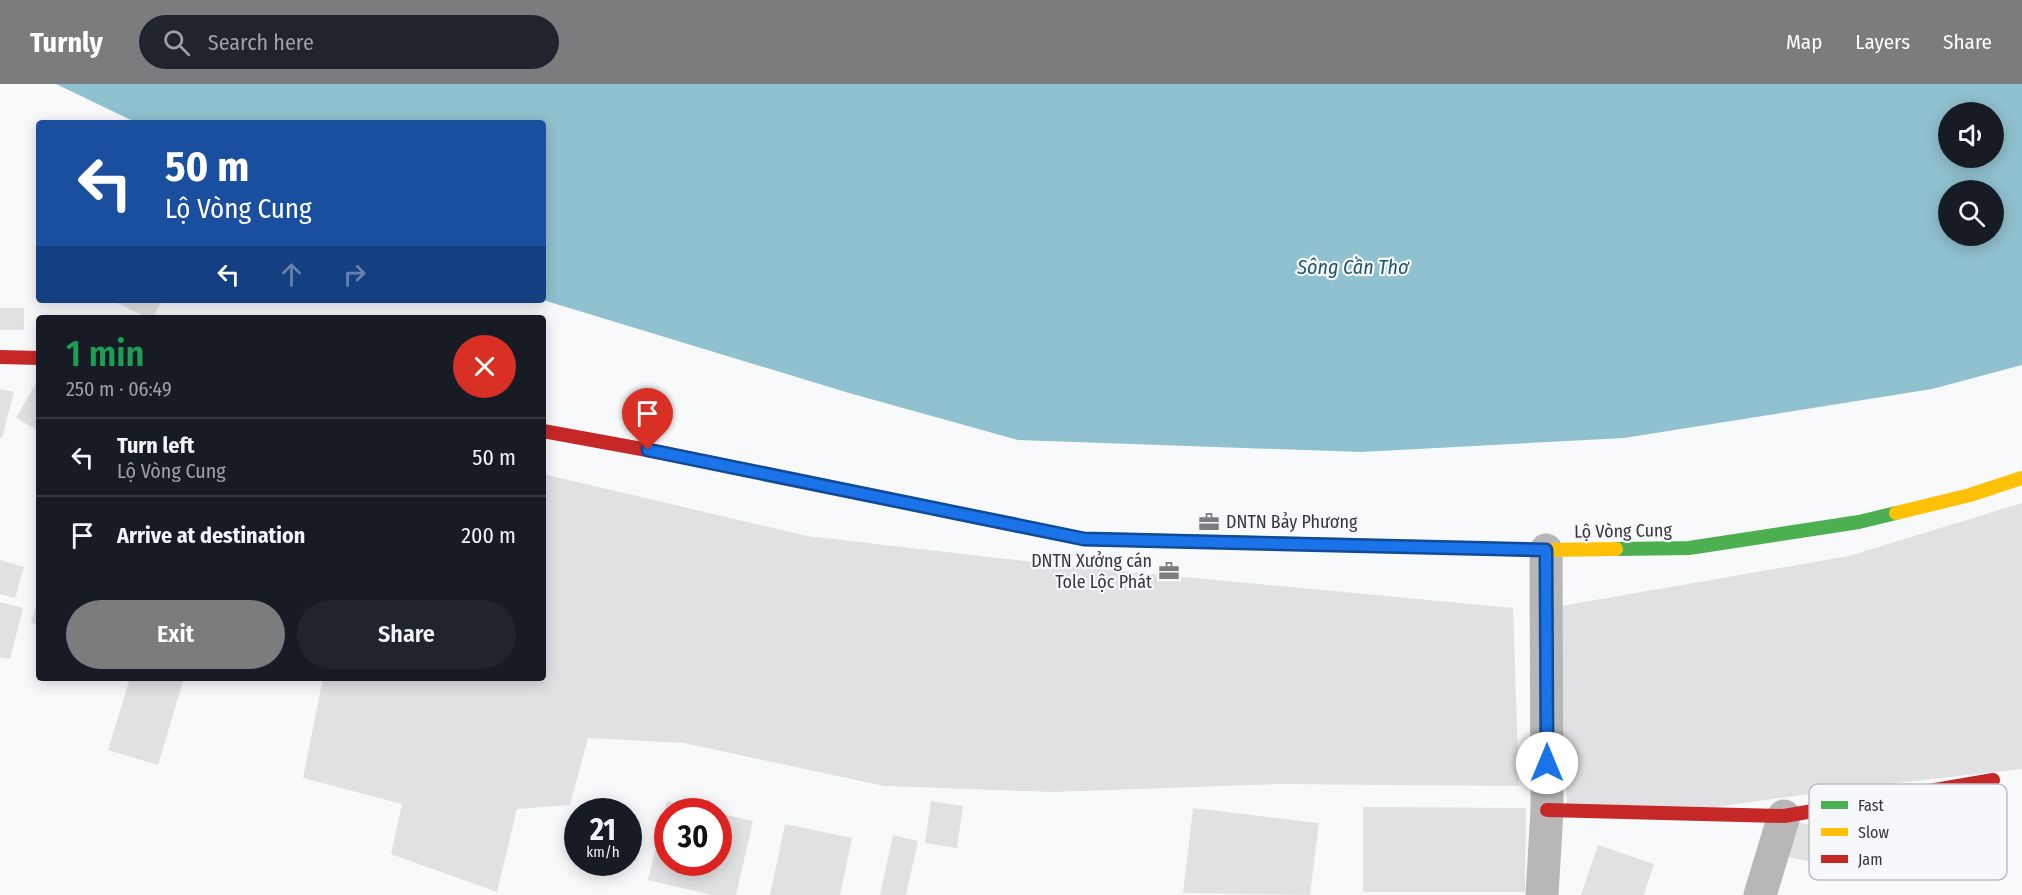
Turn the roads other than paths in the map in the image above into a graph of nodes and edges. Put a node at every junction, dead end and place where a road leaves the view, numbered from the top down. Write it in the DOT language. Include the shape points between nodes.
graph roads {
  1 [pos="0,357"];
  2 [pos="36,358"];
  3 [pos="546,431"];
  4 [pos="2022,478"];
  5 [pos="1546,550"];
  6 [pos="1993,780"];
  7 [pos="1970,784"];
  8 [pos="1547,810"];
  9 [pos="1809,812"];
  10 [pos="1784,816"];
  11 [pos="1542,895"];
  12 [pos="1760,895"];
  1 -- 2 [label="main road"];
  3 -- 5 [label="main road, Lộ Vòng Cung" via="1084,539"];
  4 -- 5 [label="main road, Lộ Vòng Cung" via="1970,495 1836,526 1689,548"];
  5 -- 8 [label="street"];
  6 -- 7 [label="main road"];
  8 -- 10 [label="main road"];
  8 -- 11 [label="street"];
  9 -- 10 [label="main road"];
  10 -- 12 [label="street"];
}
